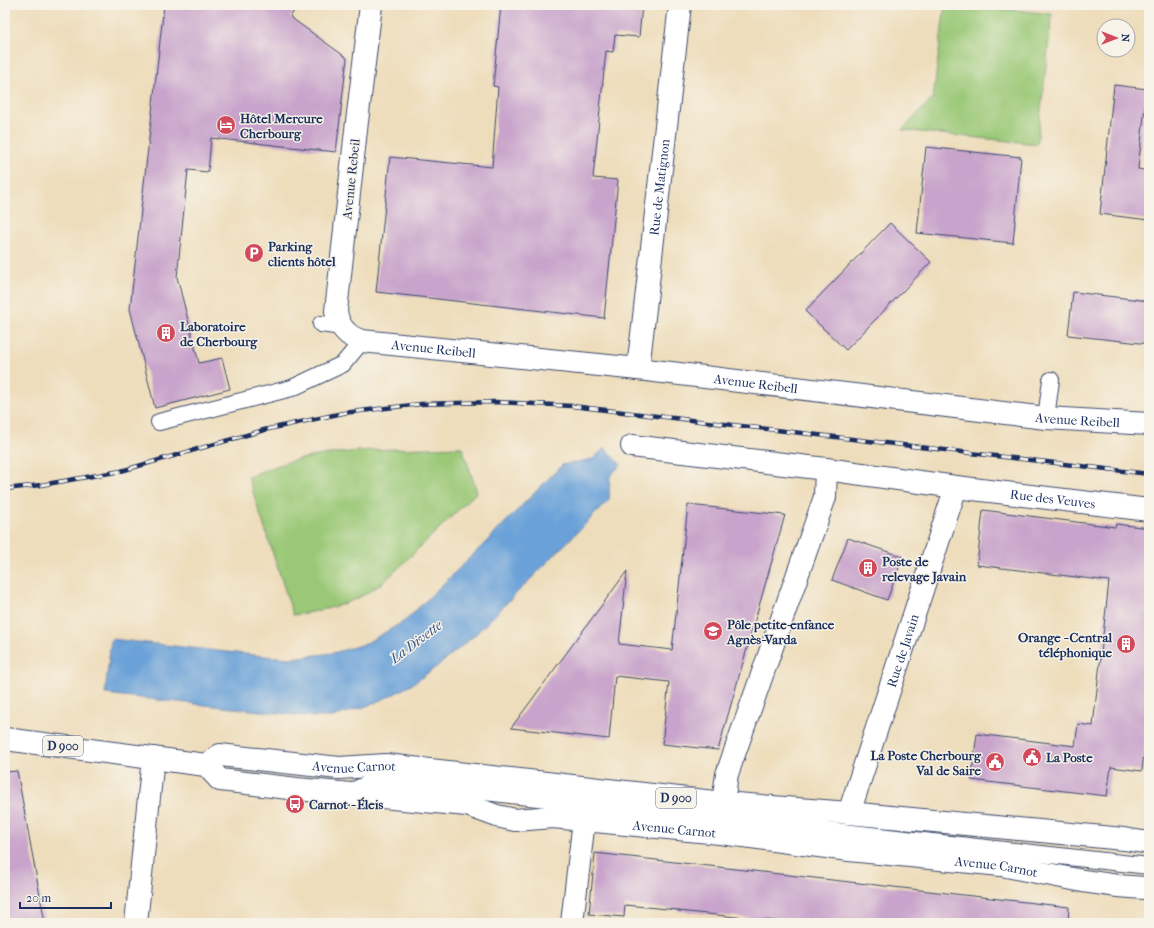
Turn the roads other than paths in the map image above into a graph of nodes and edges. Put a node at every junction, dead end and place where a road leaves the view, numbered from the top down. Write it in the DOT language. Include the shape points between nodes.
graph roads {
  1 [pos="371,5"];
  2 [pos="680,5"];
  3 [pos="362,341"];
  4 [pos="638,369"];
  5 [pos="1051,380"];
  6 [pos="1046,418"];
  7 [pos="159,422"];
  8 [pos="1149,424"];
  9 [pos="632,446"];
  10 [pos="826,469"];
  11 [pos="956,487"];
  12 [pos="1149,510"];
  13 [pos="5,739"];
  14 [pos="153,758"];
  15 [pos="206,765"];
  16 [pos="345,794"];
  17 [pos="723,803"];
  18 [pos="848,813"];
  19 [pos="584,820"];
  20 [pos="1149,843"];
  21 [pos="1149,866"];
  22 [pos="1149,887"];
  23 [pos="136,923"];
  24 [pos="572,923"];
  1 -- 3 [label="street, Avenue Rebeil" via="337,317 331,325"];
  2 -- 4 [label="street, Rue de Matignon"];
  3 -- 4 [label="street, Avenue Reibell"];
  3 -- 7 [label="lane" via="342,364 292,388"];
  4 -- 6 [label="street, Avenue Reibell"];
  5 -- 6 [label="lane"];
  6 -- 8 [label="street, Avenue Reibell"];
  9 -- 10 [label="street, Rue des Veuves"];
  10 -- 11 [label="street, Rue des Veuves"];
  10 -- 17 [label="street" via="825,497 727,774"];
  11 -- 12 [label="street, Rue des Veuves"];
  11 -- 18 [label="street, Rue de Javain"];
  13 -- 14 [label="street, D 900"];
  14 -- 15 [label="street, D 900"];
  14 -- 23 [label="street"];
  15 -- 16 [label="street, Avenue Carnot / D 900" via="220,780"];
  15 -- 17 [label="street, Avenue Carnot / D 900" via="220,755 339,768 386,765"];
  16 -- 19 [label="street, Avenue Carnot / D 900" via="467,805 515,820 554,817"];
  16 -- 21 [label="lane" via="376,780"];
  17 -- 18 [label="street, Avenue Carnot / D 900"];
  18 -- 20 [label="street, Avenue Carnot / D 900"];
  19 -- 22 [label="street, Avenue Carnot / D 900" via="1001,865 1090,882"];
  19 -- 24 [label="street"];
}
